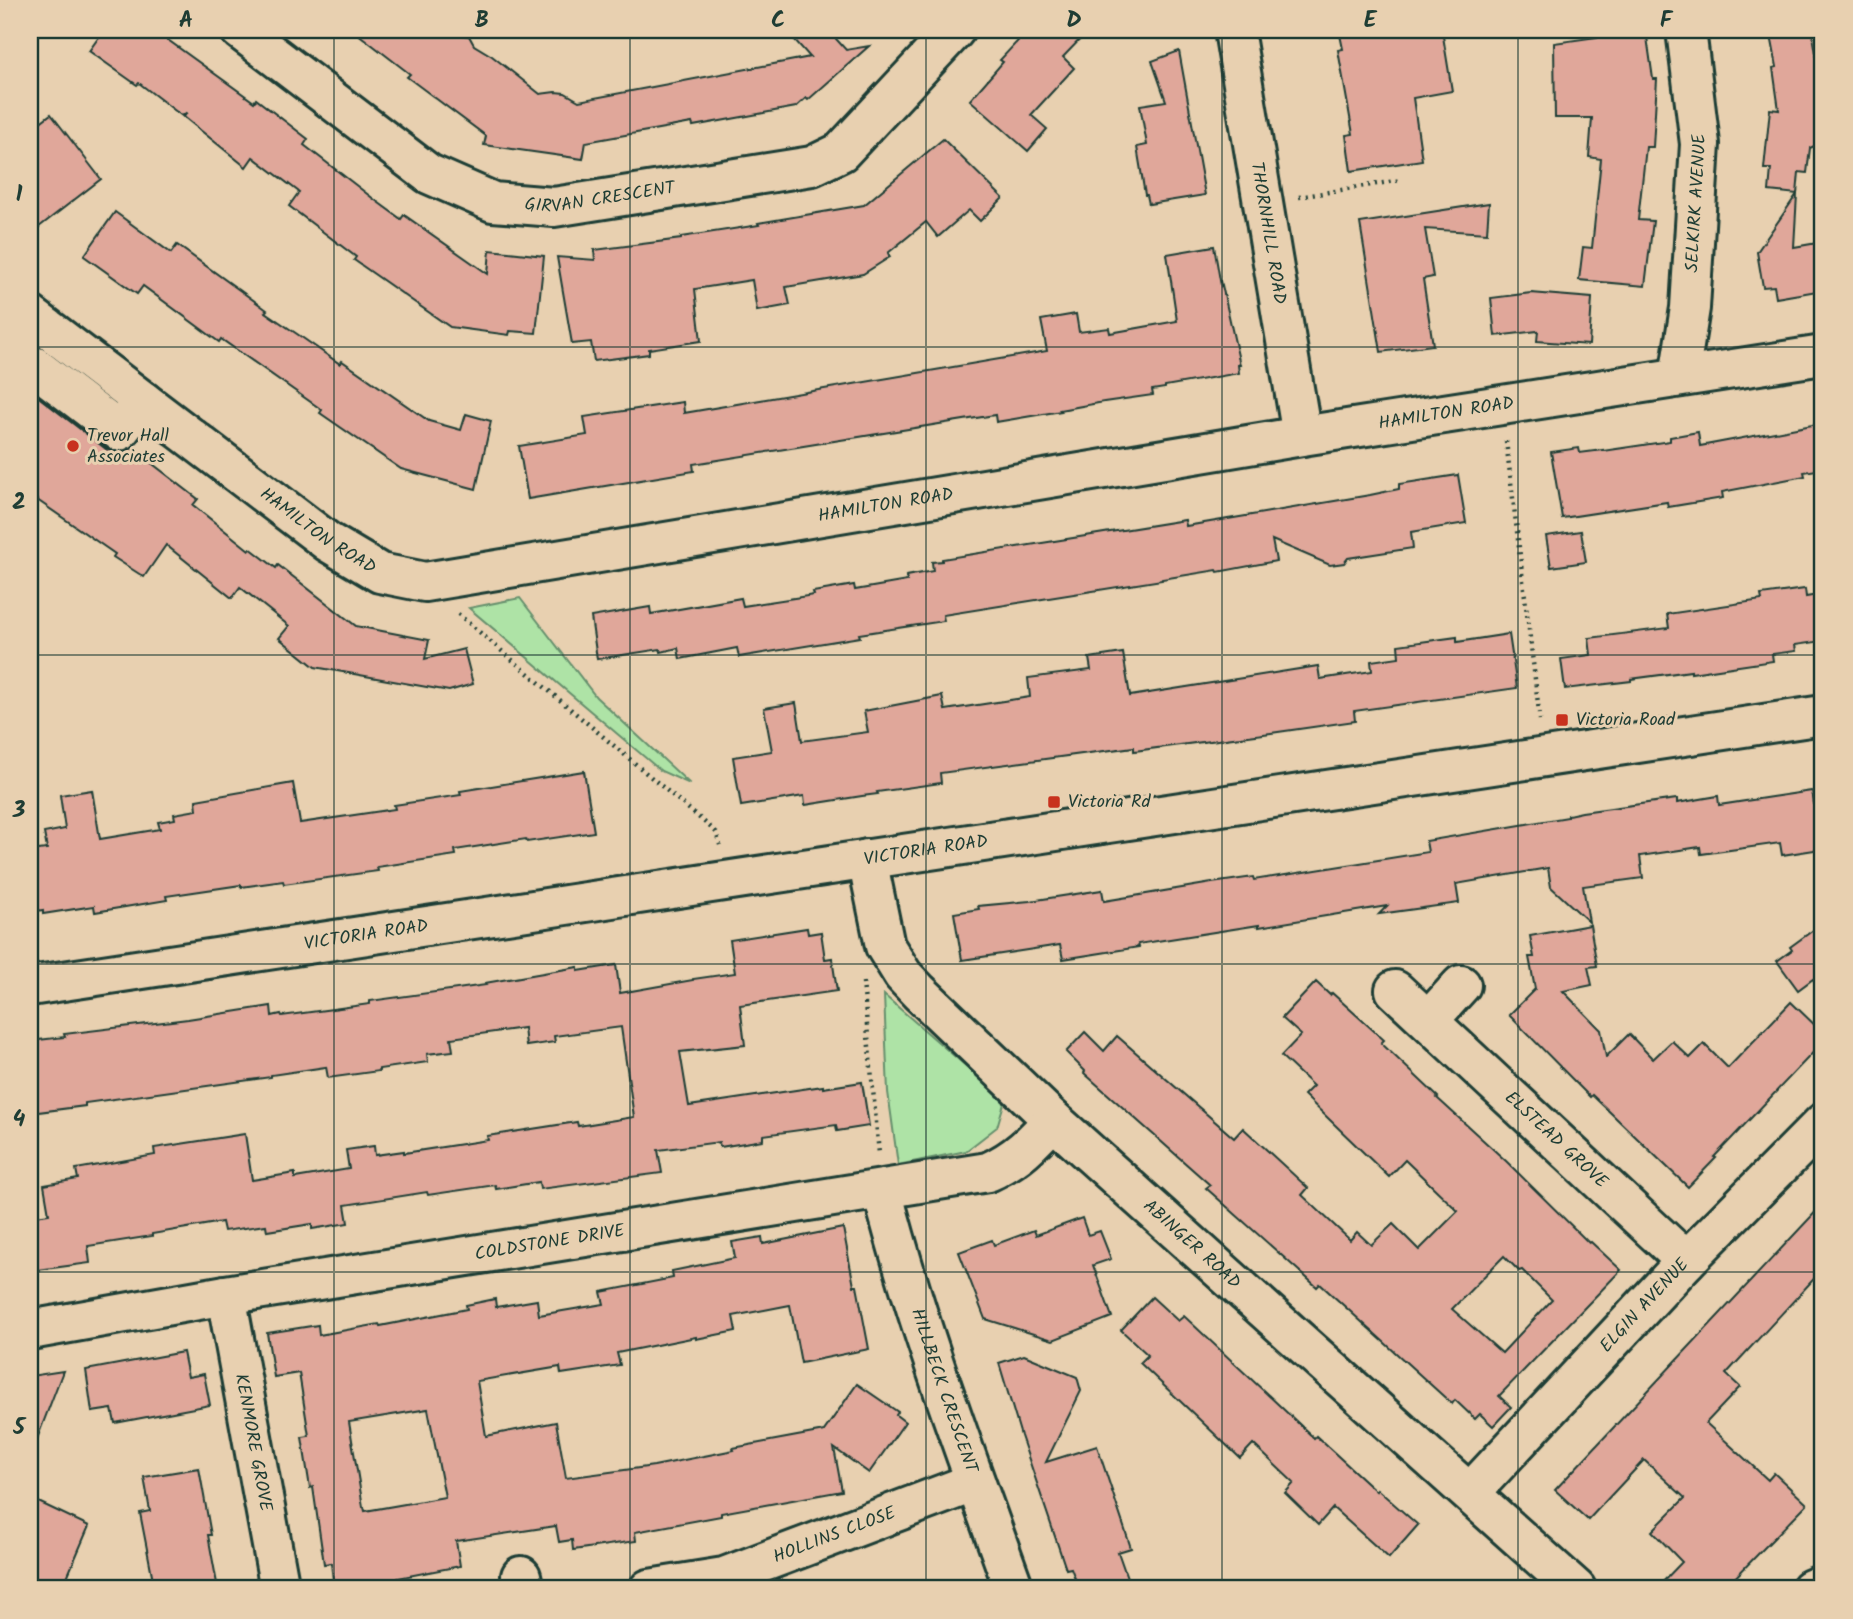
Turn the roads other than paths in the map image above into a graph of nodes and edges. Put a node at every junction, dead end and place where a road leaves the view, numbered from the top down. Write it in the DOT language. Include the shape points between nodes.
graph roads {
  1 [pos="240,30"];
  2 [pos="955,30"];
  3 [pos="1234,30"];
  4 [pos="1686,30"];
  5 [pos="30,315"];
  6 [pos="1823,355"];
  7 [pos="30,371"];
  8 [pos="1679,377"];
  9 [pos="143,401"];
  10 [pos="1302,436"];
  11 [pos="1823,715"];
  12 [pos="867,859"];
  13 [pos="1461,985"];
  14 [pos="30,986"];
  15 [pos="1395,990"];
  16 [pos="1429,1020"];
  17 [pos="1053,1119"];
  18 [pos="1823,1123"];
  19 [pos="882,1190"];
  20 [pos="1686,1261"];
  21 [pos="226,1295"];
  22 [pos="30,1330"];
  23 [pos="975,1482"];
  24 [pos="1470,1493"];
  25 [pos="1823,1584"];
  26 [pos="280,1589"];
  27 [pos="649,1589"];
  28 [pos="1014,1589"];
  29 [pos="1576,1589"];
  30 [pos="1811,1589"];
  1 -- 2 [label="street, GIRVAN CRESCENT" via="429,174 494,202 554,207 812,166 841,152"];
  3 -- 10 [label="street, THORNHILL ROAD"];
  4 -- 8 [label="street, SELKIRK AVENUE" via="1700,144 1690,308"];
  5 -- 9 [label="street, HAMILTON ROAD"];
  6 -- 8 [label="street, HAMILTON ROAD"];
  7 -- 9 [label="street" via="34,366 119,430"];
  8 -- 10 [label="street, HAMILTON ROAD"];
  9 -- 10 [label="street, HAMILTON ROAD" via="328,542 380,573 425,582"];
  11 -- 12 [label="street, VICTORIA ROAD"];
  12 -- 14 [label="street, VICTORIA ROAD"];
  12 -- 17 [label="street, ABINGER ROAD" via="885,946 903,975"];
  13 -- 16 [label="street"];
  15 -- 16 [label="street, ELSTEAD GROVE"];
  16 -- 20 [label="street, ELSTEAD GROVE"];
  17 -- 19 [label="street, COLDSTONE DRIVE" via="1018,1156 988,1172"];
  17 -- 24 [label="street, ABINGER ROAD"];
  18 -- 20 [label="street, ELGIN AVENUE"];
  19 -- 21 [label="street, COLDSTONE DRIVE"];
  19 -- 23 [label="street, HILLBECK CRESCENT"];
  20 -- 24 [label="street, ELGIN AVENUE"];
  21 -- 22 [label="street, COLDSTONE DRIVE"];
  21 -- 26 [label="street, KENMORE GROVE"];
  23 -- 27 [label="street, HOLLINS CLOSE" via="724,1577"];
  23 -- 28 [label="street, HILLBECK CRESCENT"];
  24 -- 29 [label="street, ABINGER ROAD"];
  25 -- 30 [label="street"];
}
